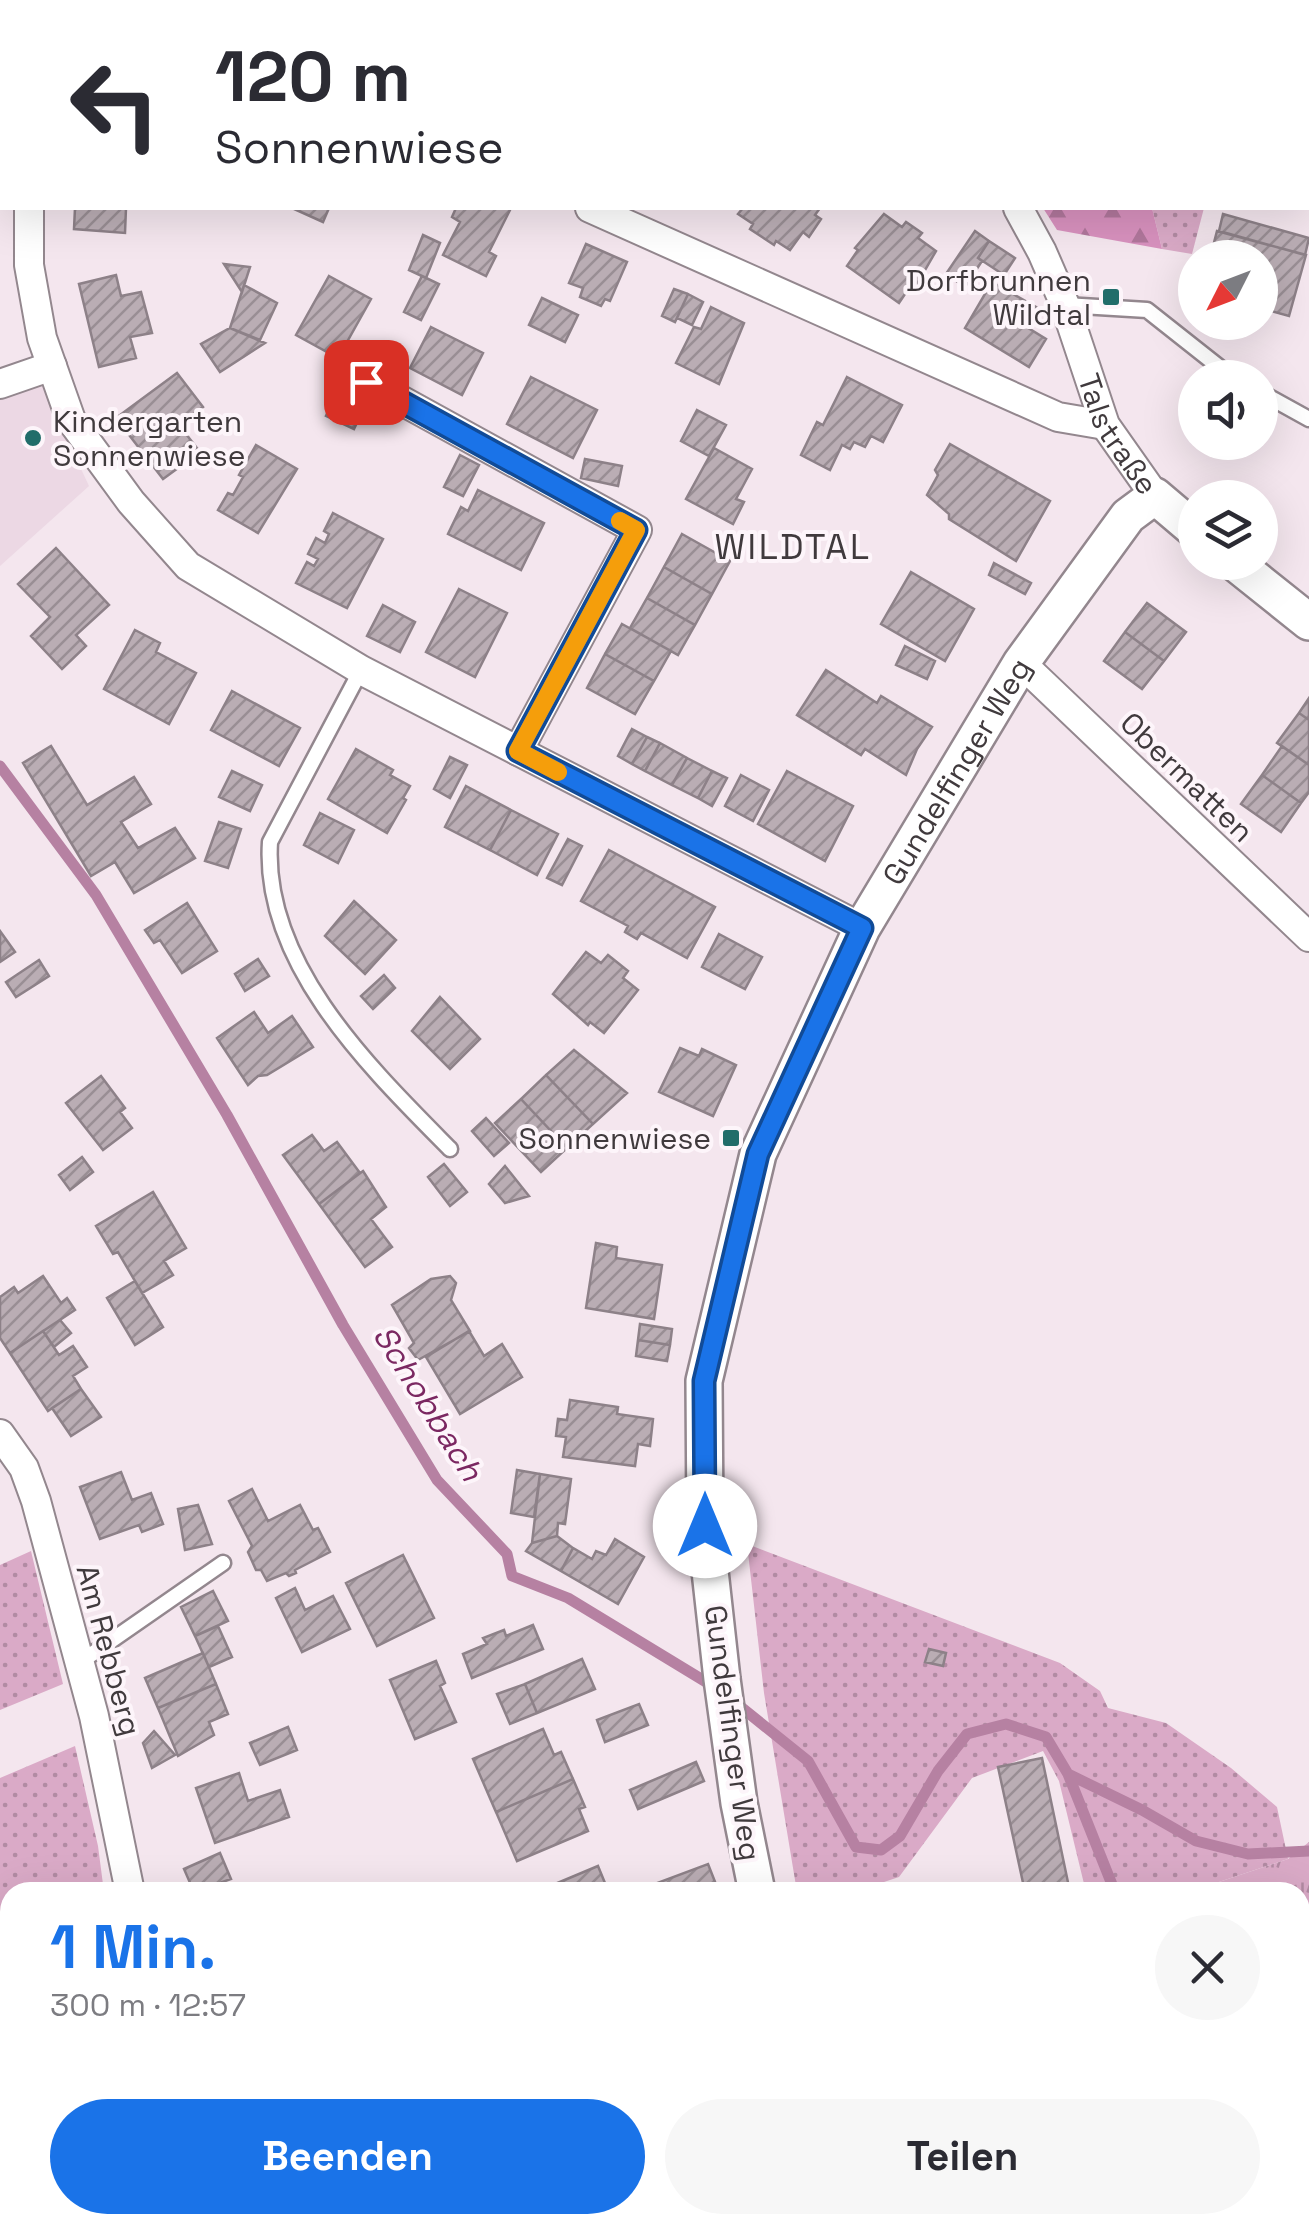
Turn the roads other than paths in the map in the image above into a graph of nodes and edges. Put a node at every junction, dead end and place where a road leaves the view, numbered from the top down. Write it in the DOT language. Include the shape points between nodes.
graph roads {
  1 [pos="29,210"];
  2 [pos="594,210"];
  3 [pos="1019,210"];
  4 [pos="1064,304"];
  5 [pos="1210,360"];
  6 [pos="52,366"];
  7 [pos="366,382"];
  8 [pos="0,384"];
  9 [pos="1278,402"];
  10 [pos="1309,419"];
  11 [pos="1106,425"];
  12 [pos="1154,496"];
  13 [pos="1178,516"];
  14 [pos="1256,580"];
  15 [pos="1309,622"];
  16 [pos="1020,663"];
  17 [pos="362,670"];
  18 [pos="518,751"];
  19 [pos="862,928"];
  20 [pos="1309,937"];
  21 [pos="450,1149"];
  22 [pos="0,1434"];
  23 [pos="223,1563"];
  24 [pos="79,1663"];
  25 [pos="128,1882"];
  26 [pos="754,1882"];
  1 -- 6 [label="street" via="29,266"];
  2 -- 11 [label="street" via="1058,417"];
  3 -- 4 [label="street, Talstraße"];
  4 -- 5 [label="lane" via="1147,310"];
  4 -- 11 [label="street, Talstraße"];
  6 -- 8 [label="street"];
  6 -- 17 [label="street" via="71,420 130,502 188,566"];
  7 -- 18 [label="street" via="636,530"];
  9 -- 10 [label="lane"];
  11 -- 12 [label="street, Talstraße"];
  12 -- 13 [label="street, Talstraße"];
  12 -- 16 [label="street, Gundelfinger Weg" via="1116,530"];
  14 -- 15 [label="street"];
  16 -- 19 [label="street, Gundelfinger Weg"];
  16 -- 20 [label="street, Obermatten"];
  17 -- 18 [label="street"];
  17 -- 21 [label="lane" via="270,842 268,871 288,940 332,1018"];
  18 -- 19 [label="street"];
  19 -- 26 [label="street, Gundelfinger Weg" via="758,1154 704,1381 705,1526"];
  22 -- 24 [label="street, Am Rebberg" via="24,1468 36,1501"];
  23 -- 24 [label="lane"];
  24 -- 25 [label="street, Am Rebberg"];
}
